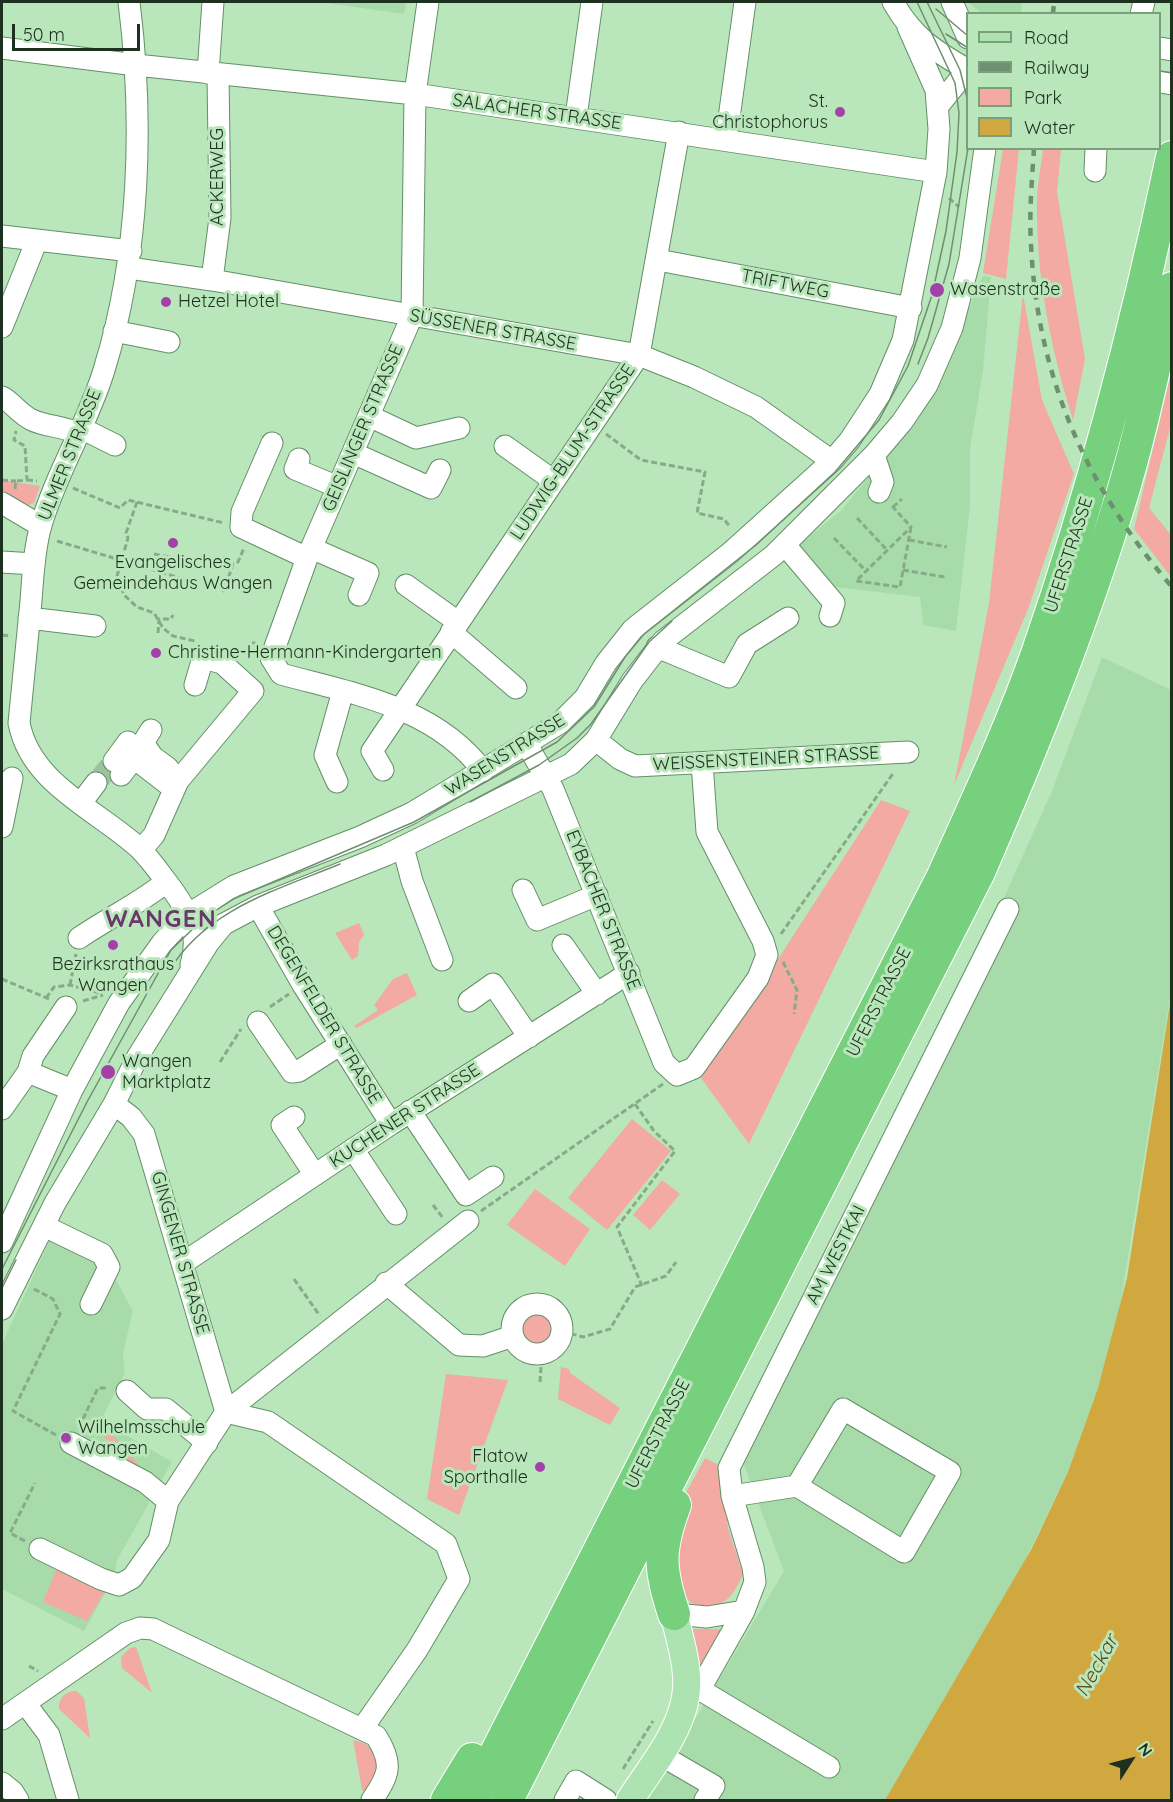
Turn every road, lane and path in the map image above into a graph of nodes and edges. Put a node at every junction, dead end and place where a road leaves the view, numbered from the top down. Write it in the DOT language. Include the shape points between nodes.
graph roads {
  1 [pos="129,2"];
  2 [pos="213,2"];
  3 [pos="428,2"];
  4 [pos="591,2"];
  5 [pos="745,2"];
  6 [pos="893,2"];
  7 [pos="958,7"];
  8 [pos="908,27"];
  9 [pos="966,32"];
  10 [pos="2,48"];
  11 [pos="136,65"];
  12 [pos="966,69"];
  13 [pos="966,71"];
  14 [pos="213,74"];
  15 [pos="415,94"];
  16 [pos="939,105"];
  17 [pos="576,117"];
  18 [pos="680,132"];
  19 [pos="726,140"];
  20 [pos="1096,150"];
  21 [pos="987,152"];
  22 [pos="1172,157"];
  23 [pos="1095,171"];
  24 [pos="936,172"];
  25 [pos="980,194"];
  26 [pos="931,206"];
  27 [pos="2,236"];
  28 [pos="37,240"];
  29 [pos="130,260"];
  30 [pos="658,260"];
  31 [pos="212,280"];
  32 [pos="1172,288"];
  33 [pos="911,308"];
  34 [pos="412,316"];
  35 [pos="2,327"];
  36 [pos="114,331"];
  37 [pos="169,342"];
  38 [pos="639,355"];
  39 [pos="9,404"];
  40 [pos="369,416"];
  41 [pos="592,424"];
  42 [pos="459,428"];
  43 [pos="80,431"];
  44 [pos="272,443"];
  45 [pos="115,445"];
  46 [pos="506,452"];
  47 [pos="353,453"];
  48 [pos="874,455"];
  49 [pos="299,459"];
  50 [pos="832,461"];
  51 [pos="440,470"];
  52 [pos="2,480"];
  53 [pos="27,480"];
  54 [pos="16,481"];
  55 [pos="554,481"];
  56 [pos="57,482"];
  57 [pos="338,487"];
  58 [pos="886,499"];
  59 [pos="902,499"];
  60 [pos="136,502"];
  61 [pos="6,506"];
  62 [pos="857,518"];
  63 [pos="911,527"];
  64 [pos="246,529"];
  65 [pos="40,531"];
  66 [pos="834,538"];
  67 [pos="909,540"];
  68 [pos="742,542"];
  69 [pos="785,545"];
  70 [pos="947,547"];
  71 [pos="887,550"];
  72 [pos="309,553"];
  73 [pos="154,554"];
  74 [pos="162,555"];
  75 [pos="131,557"];
  76 [pos="121,560"];
  77 [pos="2,562"];
  78 [pos="129,563"];
  79 [pos="34,564"];
  80 [pos="903,570"];
  81 [pos="158,571"];
  82 [pos="866,571"];
  83 [pos="945,577"];
  84 [pos="190,581"];
  85 [pos="406,585"];
  86 [pos="221,589"];
  87 [pos="359,595"];
  88 [pos="173,615"];
  89 [pos="830,616"];
  90 [pos="29,618"];
  91 [pos="788,618"];
  92 [pos="159,619"];
  93 [pos="95,626"];
  94 [pos="455,627"];
  95 [pos="158,633"];
  96 [pos="199,642"];
  97 [pos="657,647"];
  98 [pos="229,655"];
  99 [pos="274,658"];
  100 [pos="195,685"];
  101 [pos="516,688"];
  102 [pos="343,691"];
  103 [pos="400,707"];
  104 [pos="152,730"];
  105 [pos="597,740"];
  106 [pos="128,742"];
  107 [pos="527,745"];
  108 [pos="908,752"];
  109 [pos="32,760"];
  110 [pos="702,763"];
  111 [pos="383,770"];
  112 [pos="483,771"];
  113 [pos="547,777"];
  114 [pos="337,782"];
  115 [pos="7,783"];
  116 [pos="177,784"];
  117 [pos="101,788"];
  118 [pos="86,807"];
  119 [pos="2,827"];
  120 [pos="403,847"];
  121 [pos="141,850"];
  122 [pos="166,882"];
  123 [pos="523,890"];
  124 [pos="597,895"];
  125 [pos="258,906"];
  126 [pos="1008,909"];
  127 [pos="189,914"];
  128 [pos="224,924"];
  129 [pos="79,938"];
  130 [pos="563,945"];
  131 [pos="770,950"];
  132 [pos="442,960"];
  133 [pos="629,973"];
  134 [pos="189,975"];
  135 [pos="2,979"];
  136 [pos="506,980"];
  137 [pos="70,985"];
  138 [pos="597,994"];
  139 [pos="469,1001"];
  140 [pos="66,1007"];
  141 [pos="794,1014"];
  142 [pos="258,1022"];
  143 [pos="532,1035"];
  144 [pos="340,1044"];
  145 [pos="28,1072"];
  146 [pos="677,1075"];
  147 [pos="72,1090"];
  148 [pos="114,1104"];
  149 [pos="635,1104"];
  150 [pos="2,1109"];
  151 [pos="410,1111"];
  152 [pos="294,1117"];
  153 [pos="391,1124"];
  154 [pos="353,1149"];
  155 [pos="315,1175"];
  156 [pos="493,1177"];
  157 [pos="396,1214"];
  158 [pos="468,1221"];
  159 [pos="44,1226"];
  160 [pos="2,1242"];
  161 [pos="676,1262"];
  162 [pos="183,1263"];
  163 [pos="16,1279"];
  164 [pos="294,1279"];
  165 [pos="386,1283"];
  166 [pos="642,1286"];
  167 [pos="91,1304"];
  168 [pos="2,1309"];
  169 [pos="329,1329"];
  170 [pos="562,1331"];
  171 [pos="513,1336"];
  172 [pos="542,1353"];
  173 [pos="540,1382"];
  174 [pos="117,1389"];
  175 [pos="226,1413"];
  176 [pos="67,1441"];
  177 [pos="207,1443"];
  178 [pos="676,1470"];
  179 [pos="35,1483"];
  180 [pos="797,1486"];
  181 [pos="732,1496"];
  182 [pos="168,1501"];
  183 [pos="40,1549"];
  184 [pos="744,1611"];
  185 [pos="674,1614"];
  186 [pos="29,1666"];
  187 [pos="40,1672"];
  188 [pos="692,1694"];
  189 [pos="25,1703"];
  190 [pos="657,1714"];
  191 [pos="513,1716"];
  192 [pos="2,1719"];
  193 [pos="362,1729"];
  194 [pos="659,1754"];
  195 [pos="829,1767"];
  196 [pos="2,1784"];
  197 [pos="18,1800"];
  198 [pos="68,1800"];
  199 [pos="372,1800"];
  200 [pos="447,1800"];
  201 [pos="471,1800"];
  202 [pos="507,1800"];
  203 [pos="565,1800"];
  204 [pos="613,1800"];
  205 [pos="705,1800"];
  1 -- 11 [label="street, ULMER STRASSE"];
  2 -- 14 [label="street, ACKERWEG"];
  3 -- 15 [label="street, GEISLINGER STRASSE"];
  4 -- 17 [label="street"];
  5 -- 19 [label="street"];
  6 -- 8 [label="street"];
  7 -- 9 [label="street"];
  8 -- 12 [label="street" via="932,50"];
  8 -- 16 [label="street, WASENSTRASSE" via="934,83"];
  10 -- 11 [label="street, SALACHER STRASSE"];
  11 -- 14 [label="street, SALACHER STRASSE"];
  11 -- 29 [label="street, ULMER STRASSE" via="135,201"];
  13 -- 16 [label="street"];
  14 -- 15 [label="street, SALACHER STRASSE"];
  14 -- 31 [label="street, ACKERWEG" via="220,218"];
  15 -- 17 [label="street, SALACHER STRASSE"];
  15 -- 34 [label="street, GEISLINGER STRASSE"];
  16 -- 24 [label="street, WASENSTRASSE"];
  17 -- 18 [label="street, SALACHER STRASSE"];
  18 -- 19 [label="street, SALACHER STRASSE"];
  18 -- 30 [label="street, LUDWIG-BLUM-STRASSE"];
  19 -- 24 [label="street, SALACHER STRASSE"];
  20 -- 23 [label="street"];
  21 -- 25 [label="street, WASENSTRASSE"];
  22 -- 191 [label="highway, UFERSTRASSE" via="1114,400 1079,526 1037,652 993,764 943,876"];
  24 -- 26 [label="street, WASENSTRASSE"];
  25 -- 26 [label="path" via="969,193 966,213 944,193 942,207"];
  25 -- 48 [label="street, WASENSTRASSE" via="966,280 946,344 927,385"];
  26 -- 33 [label="street, WASENSTRASSE"];
  27 -- 28 [label="street, SÜSSENER STRASSE"];
  28 -- 29 [label="street, SÜSSENER STRASSE"];
  28 -- 35 [label="street"];
  29 -- 31 [label="street, SÜSSENER STRASSE"];
  29 -- 36 [label="street, ULMER STRASSE"];
  30 -- 33 [label="street, TRIFTWEG"];
  30 -- 38 [label="street, LUDWIG-BLUM-STRASSE"];
  31 -- 34 [label="street, SÜSSENER STRASSE"];
  32 -- 178 [label="highway, UFERSTRASSE" via="1117,512 1026,765 974,882"];
  33 -- 50 [label="street, WASENSTRASSE" via="903,340 880,394"];
  34 -- 38 [label="street, SÜSSENER STRASSE"];
  34 -- 40 [label="street, GEISLINGER STRASSE"];
  36 -- 37 [label="street"];
  36 -- 43 [label="street, ULMER STRASSE" via="104,371"];
  38 -- 41 [label="street, LUDWIG-BLUM-STRASSE"];
  38 -- 50 [label="street, SÜSSENER STRASSE" via="756,406"];
  39 -- 43 [label="street" via="35,421"];
  39 -- 53 [label="path" via="18,419 14,440 25,446"];
  40 -- 42 [label="street" via="416,438"];
  40 -- 47 [label="street, GEISLINGER STRASSE"];
  41 -- 55 [label="street, LUDWIG-BLUM-STRASSE"];
  41 -- 68 [label="path" via="641,460 705,472 697,513 724,519"];
  43 -- 45 [label="street"];
  43 -- 56 [label="street, ULMER STRASSE"];
  44 -- 64 [label="street" via="242,512"];
  46 -- 55 [label="street"];
  47 -- 51 [label="street" via="431,488"];
  47 -- 57 [label="street, GEISLINGER STRASSE"];
  48 -- 58 [label="street"];
  48 -- 69 [label="street, WASENSTRASSE"];
  49 -- 57 [label="street" via="295,469"];
  50 -- 68 [label="street, WASENSTRASSE"];
  52 -- 54 [label="path"];
  53 -- 54 [label="path"];
  53 -- 56 [label="path"];
  54 -- 61 [label="path"];
  55 -- 94 [label="street, LUDWIG-BLUM-STRASSE"];
  56 -- 60 [label="path" via="120,508 128,500"];
  56 -- 65 [label="street, ULMER STRASSE"];
  57 -- 72 [label="street, GEISLINGER STRASSE"];
  58 -- 59 [label="path"];
  58 -- 63 [label="path"];
  60 -- 64 [label="path"];
  60 -- 76 [label="path"];
  61 -- 65 [label="street"];
  62 -- 71 [label="path"];
  63 -- 67 [label="path"];
  63 -- 71 [label="path"];
  64 -- 72 [label="street"];
  64 -- 86 [label="path" via="238,562 233,564 224,591"];
  65 -- 76 [label="path"];
  65 -- 79 [label="street, ULMER STRASSE"];
  66 -- 82 [label="path"];
  67 -- 70 [label="path"];
  67 -- 80 [label="path"];
  68 -- 107 [label="street, WASENSTRASSE" via="633,629 575,710"];
  69 -- 89 [label="street" via="834,603"];
  69 -- 97 [label="street, WASENSTRASSE"];
  71 -- 82 [label="path"];
  72 -- 87 [label="street" via="368,573"];
  72 -- 99 [label="street, GEISLINGER STRASSE"];
  73 -- 74 [label="path"];
  74 -- 81 [label="path" via="161,558 170,560 169,564 161,562"];
  74 -- 81 [label="path" via="188,561"];
  75 -- 78 [label="path"];
  76 -- 78 [label="path"];
  76 -- 92 [label="path" via="117,576 124,595"];
  77 -- 79 [label="street"];
  78 -- 81 [label="path"];
  79 -- 90 [label="street, ULMER STRASSE"];
  80 -- 82 [label="path" via="900,586 856,581"];
  80 -- 83 [label="path"];
  81 -- 84 [label="path"];
  85 -- 94 [label="street"];
  88 -- 92 [label="path" via="171,619"];
  90 -- 93 [label="street"];
  90 -- 109 [label="street, ULMER STRASSE" via="19,723 22,741"];
  91 -- 97 [label="street" via="747,644 729,677"];
  92 -- 95 [label="path"];
  92 -- 96 [label="path" via="173,636"];
  94 -- 101 [label="street"];
  94 -- 103 [label="street, LUDWIG-BLUM-STRASSE"];
  97 -- 105 [label="street, WASENSTRASSE"];
  98 -- 99 [label="path" via="239,654 251,642"];
  99 -- 102 [label="street" via="281,674"];
  100 -- 116 [label="street" via="203,658 222,663 253,691"];
  102 -- 103 [label="street"];
  102 -- 114 [label="street" via="325,755"];
  103 -- 111 [label="street, LUDWIG-BLUM-STRASSE" via="372,751"];
  103 -- 112 [label="street" via="430,723 473,757"];
  104 -- 116 [label="street" via="143,743"];
  105 -- 110 [label="street, WEISSENSTEINER STRASSE" via="635,766"];
  105 -- 113 [label="street, WASENSTRASSE" via="571,764"];
  106 -- 116 [label="street" via="117,768 134,758"];
  107 -- 112 [label="street, WASENSTRASSE"];
  107 -- 113 [label="street, EYBACHER STRASSE"];
  108 -- 110 [label="street, WEISSENSTEINER STRASSE"];
  108 -- 131 [label="path"];
  109 -- 115 [label="street"];
  109 -- 118 [label="street, ULMER STRASSE"];
  110 -- 131 [label="street" via="706,832"];
  112 -- 127 [label="street, WASENSTRASSE" via="412,813 234,886"];
  113 -- 120 [label="street, WASENSTRASSE"];
  113 -- 124 [label="street, EYBACHER STRASSE"];
  115 -- 119 [label="street"];
  116 -- 121 [label="street" via="154,835"];
  117 -- 118 [label="street"];
  118 -- 121 [label="street, ULMER STRASSE"];
  120 -- 125 [label="street, WASENSTRASSE"];
  120 -- 132 [label="street"];
  121 -- 122 [label="street, ULMER STRASSE"];
  122 -- 127 [label="street, ULMER STRASSE"];
  122 -- 129 [label="street"];
  123 -- 124 [label="street" via="537,920"];
  124 -- 133 [label="street, EYBACHER STRASSE"];
  125 -- 128 [label="street, WASENSTRASSE"];
  125 -- 144 [label="street, DEGENFELDER STRASSE"];
  126 -- 181 [label="street, AM WESTKAI" via="729,1468"];
  127 -- 128 [label="street"];
  127 -- 134 [label="street, ULMER STRASSE" via="195,939"];
  127 -- 147 [label="street, WASENSTRASSE" via="136,978"];
  128 -- 134 [label="street"];
  129 -- 137 [label="path"];
  130 -- 138 [label="street"];
  131 -- 141 [label="path" via="797,990"];
  131 -- 146 [label="street" via="758,978 694,1068"];
  133 -- 138 [label="street, KUCHENER STRASSE"];
  133 -- 146 [label="street, EYBACHER STRASSE" via="664,1063"];
  134 -- 148 [label="street" via="138,1056"];
  135 -- 140 [label="path"];
  136 -- 143 [label="street"];
  138 -- 143 [label="street, KUCHENER STRASSE"];
  139 -- 143 [label="street" via="493,984"];
  140 -- 145 [label="street" via="33,1056"];
  142 -- 144 [label="street" via="292,1072"];
  143 -- 151 [label="street, KUCHENER STRASSE"];
  144 -- 153 [label="street, DEGENFELDER STRASSE"];
  145 -- 147 [label="street"];
  145 -- 150 [label="street"];
  146 -- 149 [label="path"];
  147 -- 160 [label="street, WASENSTRASSE"];
  148 -- 159 [label="street"];
  148 -- 162 [label="street, GINGENER STRASSE" via="144,1134"];
  149 -- 158 [label="path"];
  149 -- 166 [label="path" via="654,1131 675,1151 617,1227"];
  151 -- 153 [label="street, KUCHENER STRASSE"];
  151 -- 156 [label="street" via="466,1196"];
  152 -- 155 [label="street" via="282,1125"];
  153 -- 154 [label="street, KUCHENER STRASSE"];
  154 -- 155 [label="street, KUCHENER STRASSE"];
  154 -- 157 [label="street"];
  155 -- 162 [label="street, KUCHENER STRASSE"];
  158 -- 165 [label="street"];
  159 -- 163 [label="street"];
  159 -- 167 [label="street" via="102,1254 109,1267"];
  161 -- 166 [label="path" via="666,1276"];
  162 -- 175 [label="street, GINGENER STRASSE"];
  163 -- 168 [label="street"];
  163 -- 176 [label="path" via="53,1299 60,1314 13,1411"];
  164 -- 169 [label="path"];
  165 -- 169 [label="street"];
  165 -- 171 [label="street" via="459,1345 483,1347"];
  166 -- 170 [label="path" via="635,1287 610,1329 583,1337"];
  169 -- 175 [label="street"];
  170 -- 171 [label="street" via="553,1310 538,1303 517,1313"];
  170 -- 172 [label="street" via="555,1345"];
  171 -- 172 [label="street" via="521,1348"];
  172 -- 173 [label="path"];
  174 -- 176 [label="path" via="98,1388"];
  174 -- 177 [label="street" via="147,1409 166,1409"];
  175 -- 177 [label="street"];
  175 -- 193 [label="street" via="268,1422 446,1544 459,1579 417,1650"];
  176 -- 182 [label="street" via="145,1482"];
  177 -- 182 [label="street"];
  178 -- 185 [label="highway" via="679,1494 661,1553 665,1587"];
  178 -- 202 [label="highway, UFERSTRASSE"];
  179 -- 183 [label="path" via="10,1533"];
  180 -- 180 [label="street" via="843,1409 950,1472 904,1552"];
  180 -- 181 [label="street"];
  181 -- 184 [label="street, AM WESTKAI" via="755,1582"];
  182 -- 183 [label="street" via="159,1540 132,1578 119,1585"];
  184 -- 185 [label="street" via="707,1617"];
  184 -- 188 [label="street, AM WESTKAI"];
  185 -- 188 [label="main road, AM WESTKAI"];
  186 -- 187 [label="path"];
  188 -- 194 [label="main road, AM WESTKAI"];
  188 -- 195 [label="street"];
  189 -- 192 [label="street"];
  189 -- 193 [label="street" via="126,1633 153,1629"];
  189 -- 198 [label="street" via="49,1735"];
  190 -- 204 [label="path"];
  191 -- 200 [label="highway" via="490,1731"];
  191 -- 201 [label="highway, UFERSTRASSE"];
  193 -- 199 [label="street" via="376,1736 388,1765 387,1777"];
  194 -- 204 [label="main road, AM WESTKAI"];
  194 -- 205 [label="street" via="714,1786"];
  196 -- 197 [label="street"];
  203 -- 204 [label="street" via="576,1781"];
}
